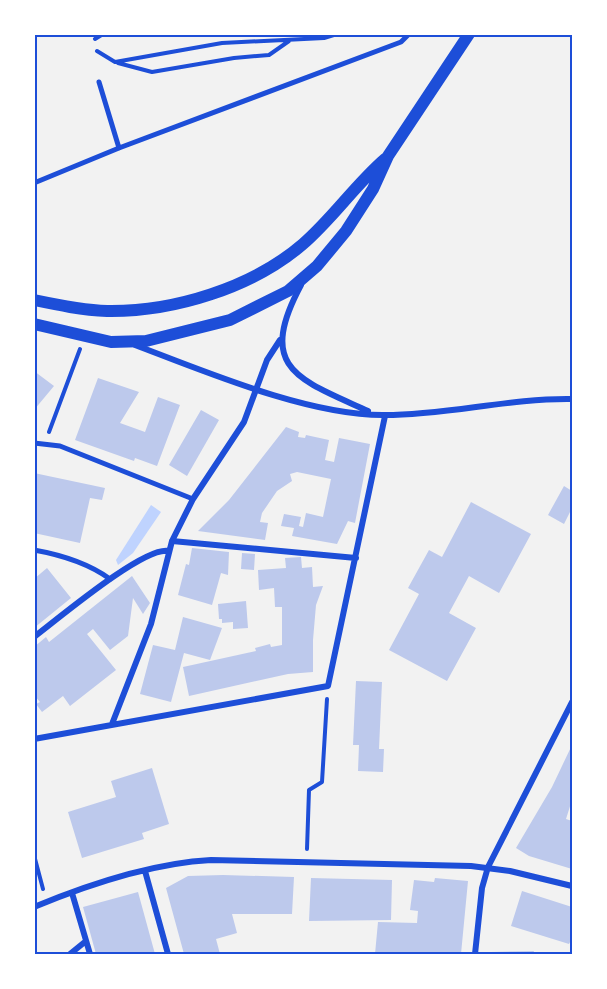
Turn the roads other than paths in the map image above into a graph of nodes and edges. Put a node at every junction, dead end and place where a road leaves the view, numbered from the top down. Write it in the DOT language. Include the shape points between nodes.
graph roads {
  1 [pos="409,34"];
  2 [pos="469,34"];
  3 [pos="99,82"];
  4 [pos="119,148"];
  5 [pos="388,156"];
  6 [pos="34,183"];
  7 [pos="304,279"];
  8 [pos="34,300"];
  9 [pos="34,324"];
  10 [pos="280,340"];
  11 [pos="128,342"];
  12 [pos="257,388"];
  13 [pos="573,399"];
  14 [pos="374,414"];
  15 [pos="385,416"];
  16 [pos="34,443"];
  17 [pos="193,499"];
  18 [pos="172,541"];
  19 [pos="34,550"];
  20 [pos="168,551"];
  21 [pos="356,558"];
  22 [pos="110,579"];
  23 [pos="34,637"];
  24 [pos="573,702"];
  25 [pos="112,724"];
  26 [pos="34,739"];
  27 [pos="488,867"];
  28 [pos="145,871"];
  29 [pos="573,886"];
  30 [pos="72,893"];
  31 [pos="34,907"];
  32 [pos="86,941"];
  33 [pos="70,954"];
  34 [pos="90,954"];
  35 [pos="168,954"];
  36 [pos="475,954"];
  1 -- 4 [label="street" via="400,42"];
  2 -- 5 [label="main road"];
  3 -- 4 [label="street"];
  4 -- 6 [label="street"];
  5 -- 7 [label="main road" via="362,208"];
  5 -- 8 [label="main road" via="362,178 302,245 274,265 224,288 158,306 113,311"];
  7 -- 10 [label="street"];
  7 -- 11 [label="main road" via="275,299 230,320 173,336"];
  9 -- 11 [label="main road" via="84,337"];
  10 -- 12 [label="street"];
  10 -- 14 [label="street" via="284,357 298,374 314,386"];
  11 -- 12 [label="street"];
  12 -- 14 [label="street" via="313,405"];
  12 -- 17 [label="street" via="241,428"];
  13 -- 15 [label="street" via="515,401"];
  14 -- 15 [label="street"];
  15 -- 21 [label="street"];
  16 -- 17 [label="street" via="94,459"];
  17 -- 18 [label="street"];
  18 -- 20 [label="street"];
  18 -- 21 [label="street"];
  19 -- 22 [label="street" via="75,560"];
  20 -- 22 [label="street" via="149,555"];
  20 -- 25 [label="street" via="151,624"];
  21 -- 25 [label="street" via="328,686"];
  22 -- 23 [label="street"];
  24 -- 27 [label="street"];
  25 -- 26 [label="street"];
  27 -- 28 [label="street" via="212,860"];
  27 -- 29 [label="street"];
  27 -- 36 [label="street"];
  28 -- 30 [label="street"];
  28 -- 35 [label="street"];
  30 -- 31 [label="street"];
  30 -- 32 [label="street"];
  32 -- 33 [label="street"];
  32 -- 34 [label="street"];
}
